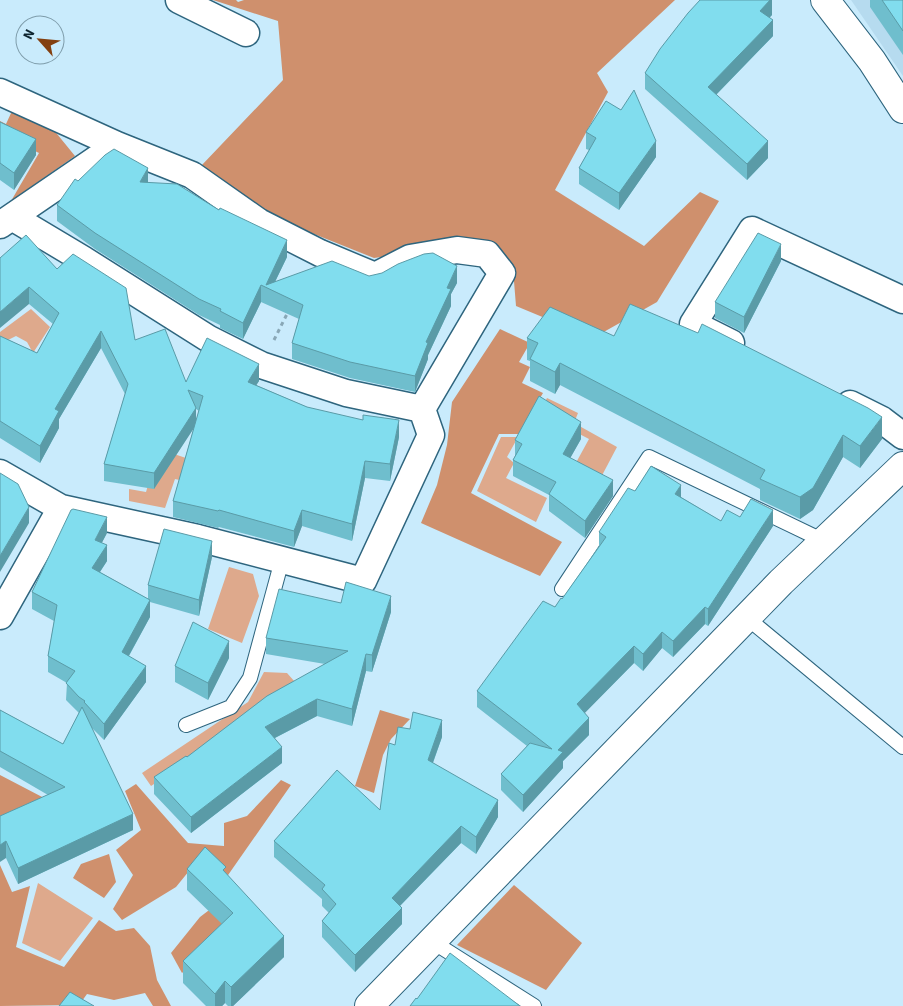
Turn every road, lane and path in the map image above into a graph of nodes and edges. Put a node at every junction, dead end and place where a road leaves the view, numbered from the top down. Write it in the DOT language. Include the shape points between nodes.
graph roads {
  1 [pos="179,0"];
  2 [pos="824,0"];
  3 [pos="246,33"];
  4 [pos="0,92"];
  5 [pos="903,109"];
  6 [pos="117,145"];
  7 [pos="6,221"];
  8 [pos="903,300"];
  9 [pos="292,304"];
  10 [pos="753,355"];
  11 [pos="260,365"];
  12 [pos="830,394"];
  13 [pos="422,409"];
  14 [pos="903,436"];
  15 [pos="903,466"];
  16 [pos="0,473"];
  17 [pos="60,508"];
  18 [pos="824,541"];
  19 [pos="282,560"];
  20 [pos="562,589"];
  21 [pos="0,616"];
  22 [pos="746,617"];
  23 [pos="186,725"];
  24 [pos="903,747"];
  25 [pos="433,942"];
  26 [pos="370,1006"];
  27 [pos="534,1006"];
  1 -- 3 [label="street"];
  2 -- 5 [label="street" via="872,61"];
  4 -- 6 [label="street"];
  6 -- 7 [label="street"];
  6 -- 13 [label="street" via="192,175 259,222 375,276 410,258 458,250 487,254 502,273"];
  7 -- 11 [label="street" via="84,260 209,339"];
  8 -- 10 [label="street" via="752,230 693,324"];
  9 -- 11 [label="path"];
  11 -- 13 [label="street" via="346,393"];
  12 -- 14 [label="street" via="882,420"];
  13 -- 19 [label="street" via="431,435 362,581"];
  15 -- 18 [label="street"];
  16 -- 17 [label="street"];
  17 -- 19 [label="street"];
  17 -- 21 [label="street"];
  18 -- 20 [label="lane" via="649,457"];
  18 -- 22 [label="street"];
  19 -- 23 [label="lane" via="250,678 232,707"];
  22 -- 24 [label="lane"];
  22 -- 25 [label="street"];
  25 -- 26 [label="street"];
  25 -- 27 [label="lane"];
}
